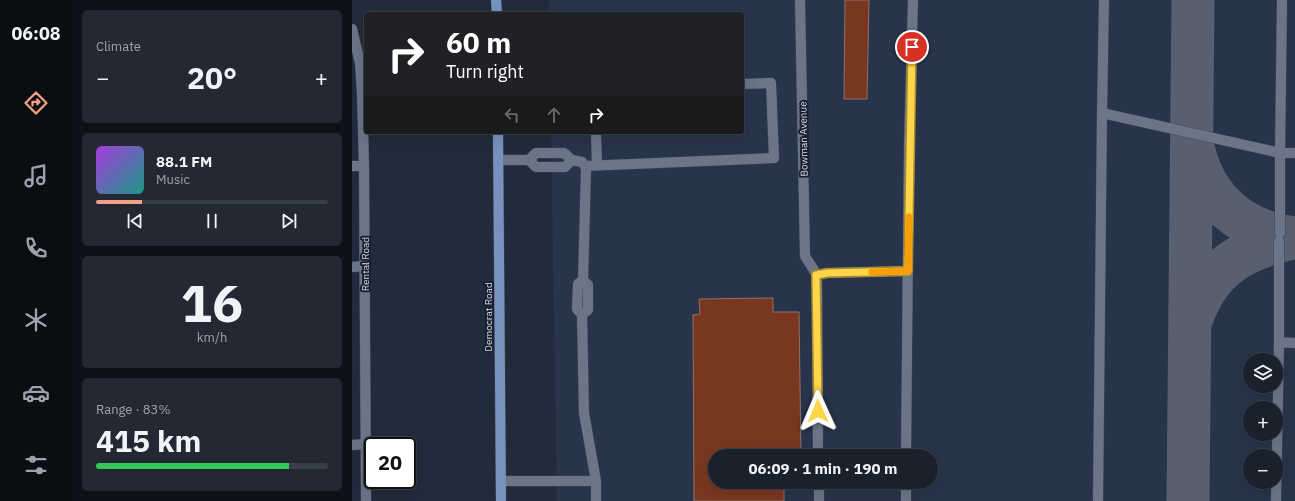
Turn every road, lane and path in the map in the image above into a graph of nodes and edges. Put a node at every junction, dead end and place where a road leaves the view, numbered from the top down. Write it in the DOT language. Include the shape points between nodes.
graph roads {
  1 [pos="496,0"];
  2 [pos="800,0"];
  3 [pos="913,0"];
  4 [pos="1104,0"];
  5 [pos="1282,0"];
  6 [pos="497,12"];
  7 [pos="352,29"];
  8 [pos="744,84"];
  9 [pos="1102,113"];
  10 [pos="498,134"];
  11 [pos="596,134"];
  12 [pos="1280,153"];
  13 [pos="1295,153"];
  14 [pos="498,160"];
  15 [pos="530,160"];
  16 [pos="572,160"];
  17 [pos="597,165"];
  18 [pos="352,166"];
  19 [pos="364,166"];
  20 [pos="585,166"];
  21 [pos="365,266"];
  22 [pos="352,267"];
  23 [pos="908,271"];
  24 [pos="816,275"];
  25 [pos="1279,342"];
  26 [pos="1295,342"];
  27 [pos="366,437"];
  28 [pos="364,444"];
  29 [pos="352,445"];
  30 [pos="818,449"];
  31 [pos="906,449"];
  32 [pos="596,480"];
  33 [pos="501,481"];
  34 [pos="366,489"];
  35 [pos="819,489"];
  36 [pos="906,489"];
  37 [pos="366,501"];
  38 [pos="502,501"];
  39 [pos="596,501"];
  40 [pos="819,501"];
  41 [pos="906,501"];
  42 [pos="1098,501"];
  43 [pos="1276,501"];
  1 -- 6 [label="main road"];
  2 -- 24 [label="street, Bowman Avenue" via="805,256"];
  3 -- 23 [label="street"];
  4 -- 9 [label="street"];
  5 -- 12 [label="street"];
  7 -- 19 [label="street, Rental Road" via="360,63"];
  8 -- 17 [label="street" via="771,83 774,158"];
  9 -- 12 [label="street"];
  9 -- 42 [label="street"];
  10 -- 14 [label="main road, Democrat Road"];
  11 -- 17 [label="street"];
  12 -- 13 [label="street"];
  12 -- 25 [label="street"];
  14 -- 15 [label="street"];
  14 -- 33 [label="main road, Democrat Road"];
  15 -- 16 [label="street" via="536,154 564,153"];
  15 -- 16 [label="street" via="536,167 565,167"];
  16 -- 20 [label="street" via="582,162"];
  17 -- 20 [label="street"];
  18 -- 19 [label="street"];
  19 -- 21 [label="street, Rental Road"];
  20 -- 32 [label="street" via="582,280 578,284 577,309 582,315 584,413"];
  21 -- 22 [label="street"];
  21 -- 27 [label="street, Rental Road"];
  23 -- 24 [label="street"];
  23 -- 31 [label="street"];
  24 -- 30 [label="street"];
  25 -- 26 [label="street"];
  25 -- 43 [label="street"];
  28 -- 29 [label="street"];
  32 -- 33 [label="street"];
  32 -- 39 [label="street"];
  33 -- 38 [label="main road, Democrat Road"];
  34 -- 37 [label="street, Rental Road"];
  35 -- 40 [label="street"];
  36 -- 41 [label="street"];
}
